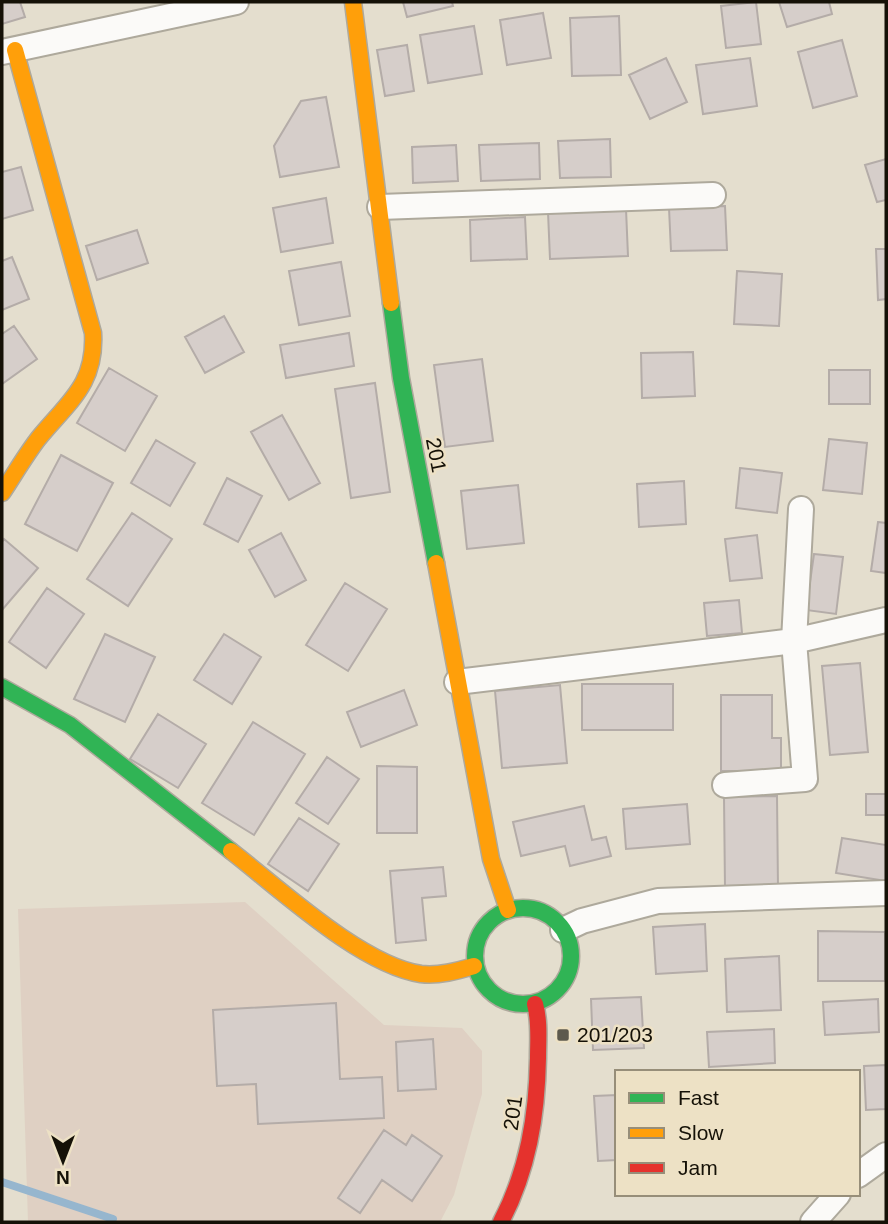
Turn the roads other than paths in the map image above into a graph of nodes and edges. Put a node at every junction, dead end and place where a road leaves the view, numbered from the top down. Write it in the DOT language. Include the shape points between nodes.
graph roads {
  1 [pos="236,2"];
  2 [pos="353,2"];
  3 [pos="8,51"];
  4 [pos="713,195"];
  5 [pos="380,207"];
  6 [pos="2,493"];
  7 [pos="801,509"];
  8 [pos="886,620"];
  9 [pos="794,641"];
  10 [pos="457,682"];
  11 [pos="2,687"];
  12 [pos="725,785"];
  13 [pos="886,893"];
  14 [pos="508,910"];
  15 [pos="564,930"];
  16 [pos="474,966"];
  17 [pos="536,1004"];
  18 [pos="886,1155"];
  19 [pos="860,1174"];
  20 [pos="836,1196"];
  21 [pos="501,1222"];
  22 [pos="813,1222"];
  1 -- 3 [label="street"];
  2 -- 5 [label="street, 201"];
  3 -- 6 [label="street" via="96,352 73,400"];
  4 -- 5 [label="street"];
  5 -- 10 [label="street, 201" via="401,378"];
  7 -- 9 [label="street"];
  8 -- 9 [label="street"];
  9 -- 10 [label="street"];
  9 -- 12 [label="street" via="805,779"];
  10 -- 14 [label="street, 201" via="491,859"];
  11 -- 16 [label="street" via="70,725 349,943 393,968 422,975"];
  13 -- 15 [label="street" via="658,901"];
  14 -- 15 [label="street" via="545,913"];
  14 -- 16 [label="street" via="482,933"];
  15 -- 17 [label="street" via="571,951 570,973 549,999"];
  16 -- 17 [label="street" via="497,995 516,1003"];
  17 -- 21 [label="street, 201" via="534,1117 528,1152"];
  18 -- 19 [label="street"];
  20 -- 22 [label="street"];
}
